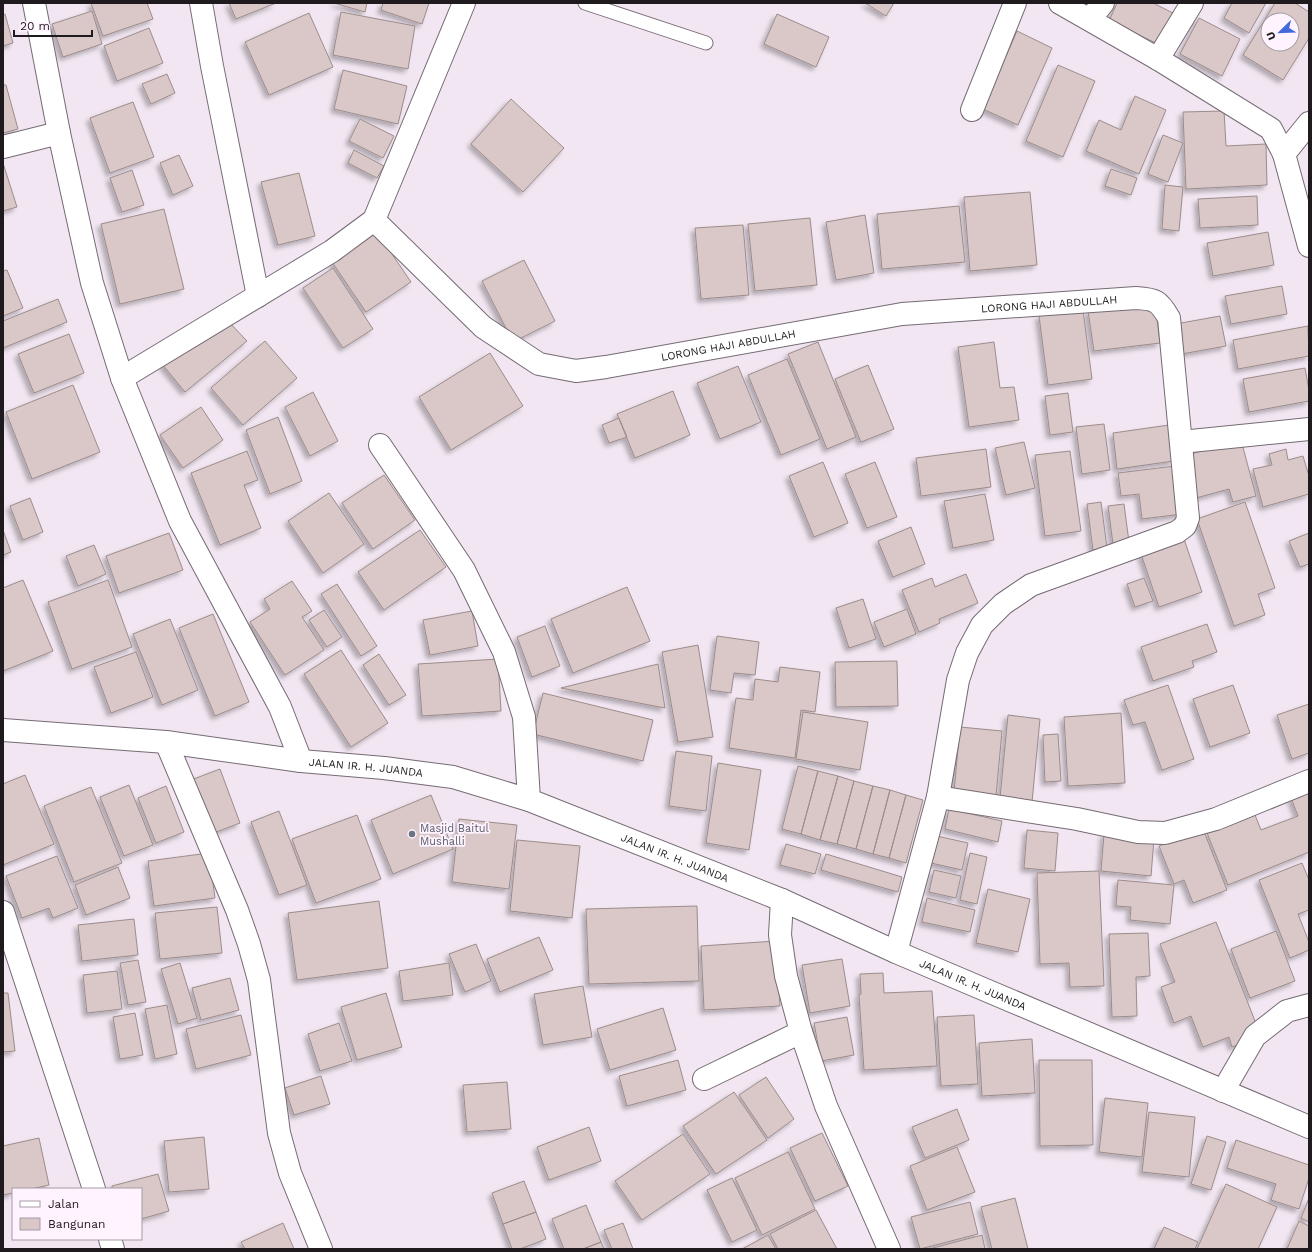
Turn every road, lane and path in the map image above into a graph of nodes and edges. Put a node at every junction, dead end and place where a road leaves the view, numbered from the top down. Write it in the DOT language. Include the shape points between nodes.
graph roads {
  1 [pos="34,3"];
  2 [pos="201,3"];
  3 [pos="464,3"];
  4 [pos="585,3"];
  5 [pos="1015,3"];
  6 [pos="1060,3"];
  7 [pos="1192,3"];
  8 [pos="1096,11"];
  9 [pos="706,42"];
  10 [pos="1158,59"];
  11 [pos="972,110"];
  12 [pos="1309,123"];
  13 [pos="59,133"];
  14 [pos="3,147"];
  15 [pos="1284,154"];
  16 [pos="374,220"];
  17 [pos="1309,246"];
  18 [pos="258,296"];
  19 [pos="122,378"];
  20 [pos="1309,430"];
  21 [pos="1181,442"];
  22 [pos="380,445"];
  23 [pos="3,730"];
  24 [pos="166,742"];
  25 [pos="301,761"];
  26 [pos="1309,781"];
  27 [pos="938,797"];
  28 [pos="529,800"];
  29 [pos="782,900"];
  30 [pos="3,912"];
  31 [pos="896,952"];
  32 [pos="1309,1005"];
  33 [pos="801,1032"];
  34 [pos="704,1079"];
  35 [pos="1223,1091"];
  36 [pos="1309,1127"];
  37 [pos="94,1188"];
  38 [pos="321,1249"];
  39 [pos="890,1249"];
  1 -- 13 [label="street"];
  2 -- 18 [label="street"];
  3 -- 16 [label="street"];
  4 -- 9 [label="lane"];
  5 -- 11 [label="street"];
  6 -- 8 [label="street"];
  7 -- 10 [label="street"];
  8 -- 10 [label="street"];
  10 -- 15 [label="street" via="1271,129"];
  12 -- 15 [label="street"];
  13 -- 14 [label="street"];
  13 -- 19 [label="street" via="92,283"];
  15 -- 17 [label="street"];
  16 -- 18 [label="street" via="332,251"];
  16 -- 21 [label="street, LORONG HAJI ABDULLAH" via="483,327 539,364 576,371 902,314 1151,299 1162,305 1168,318"];
  18 -- 19 [label="street"];
  19 -- 25 [label="street" via="180,521 280,707"];
  20 -- 21 [label="street"];
  21 -- 27 [label="street" via="1188,518 1185,526 1177,532 1031,585 1003,604 982,625 967,653 958,680"];
  22 -- 28 [label="street" via="464,570 504,652 524,717"];
  23 -- 24 [label="street, JALAN IR. H. JUANDA"];
  24 -- 25 [label="street, JALAN IR. H. JUANDA"];
  24 -- 38 [label="street" via="250,944 259,980 279,1133 290,1173"];
  25 -- 28 [label="street, JALAN IR. H. JUANDA" via="453,777"];
  26 -- 27 [label="street" via="1216,819 1164,833 1138,832 1077,819"];
  27 -- 31 [label="street"];
  28 -- 29 [label="street, JALAN IR. H. JUANDA"];
  29 -- 31 [label="street, JALAN IR. H. JUANDA"];
  29 -- 33 [label="street" via="780,935 786,976"];
  30 -- 37 [label="street"];
  31 -- 35 [label="street, JALAN IR. H. JUANDA"];
  32 -- 35 [label="street" via="1287,1011 1255,1036"];
  33 -- 34 [label="street"];
  33 -- 39 [label="street" via="826,1106"];
  35 -- 36 [label="street, JALAN IR. H. JUANDA"];
}
